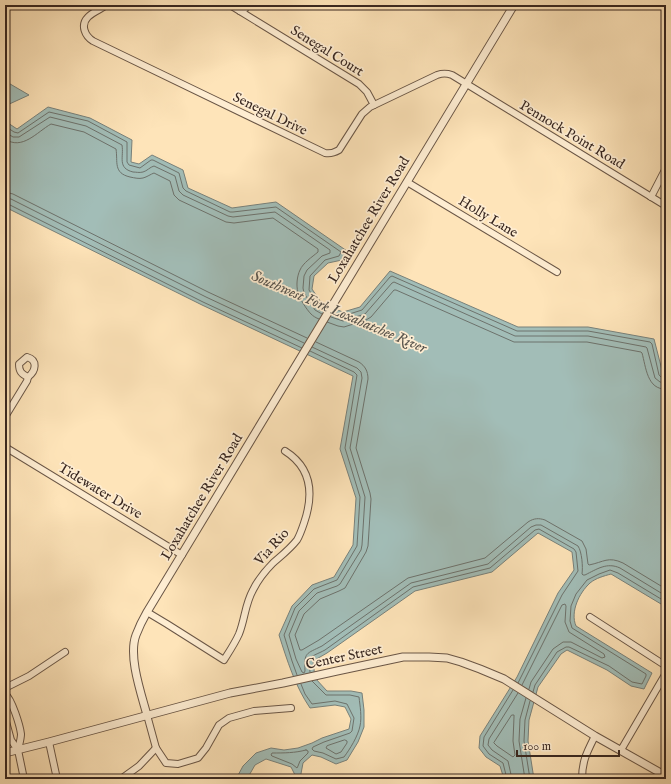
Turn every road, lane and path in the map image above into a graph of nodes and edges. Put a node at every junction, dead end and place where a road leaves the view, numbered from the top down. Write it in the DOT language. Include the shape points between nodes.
graph roads {
  1 [pos="107,5"];
  2 [pos="230,5"];
  3 [pos="246,5"];
  4 [pos="514,5"];
  5 [pos="240,11"];
  6 [pos="466,84"];
  7 [pos="374,105"];
  8 [pos="666,168"];
  9 [pos="407,182"];
  10 [pos="651,197"];
  11 [pos="666,206"];
  12 [pos="557,272"];
  13 [pos="28,377"];
  14 [pos="5,417"];
  15 [pos="5,447"];
  16 [pos="285,450"];
  17 [pos="182,555"];
  18 [pos="147,612"];
  19 [pos="590,617"];
  20 [pos="65,652"];
  21 [pos="666,666"];
  22 [pos="666,673"];
  23 [pos="5,688"];
  24 [pos="5,694"];
  25 [pos="291,708"];
  26 [pos="147,715"];
  27 [pos="5,718"];
  28 [pos="595,736"];
  29 [pos="49,742"];
  30 [pos="156,748"];
  31 [pos="18,750"];
  32 [pos="621,750"];
  33 [pos="5,753"];
  34 [pos="666,776"];
  35 [pos="24,779"];
  36 [pos="57,779"];
  37 [pos="121,779"];
  38 [pos="582,779"];
  1 -- 7 [label="street, Senegal Drive" via="88,17 84,30 89,39 325,154 339,150 362,114"];
  2 -- 5 [label="street, Senegal Court"];
  3 -- 5 [label="street" via="245,9"];
  4 -- 6 [label="street, Loxahatchee River Road"];
  5 -- 7 [label="street, Senegal Court" via="355,81 367,92"];
  6 -- 7 [label="street, Senegal Drive" via="452,75 442,73"];
  6 -- 9 [label="street, Loxahatchee River Road"];
  6 -- 10 [label="street, Pennock Point Road"];
  8 -- 10 [label="street"];
  9 -- 12 [label="street, Holly Lane"];
  9 -- 17 [label="street, Loxahatchee River Road"];
  10 -- 11 [label="street, Pennock Point Road"];
  13 -- 14 [label="street"];
  15 -- 17 [label="street, Tidewater Drive"];
  16 -- 18 [label="street, Via Rio" via="305,471 310,491 307,513 298,538 266,570 252,591 239,634 224,660"];
  17 -- 18 [label="street, Loxahatchee River Road"];
  18 -- 26 [label="street, Loxahatchee River Road" via="135,636 133,655"];
  19 -- 21 [label="street"];
  20 -- 23 [label="street" via="29,676"];
  22 -- 32 [label="street"];
  24 -- 31 [label="street" via="9,697 21,735"];
  25 -- 30 [label="street" via="254,711 229,718 220,725 198,758 178,764 166,763"];
  26 -- 28 [label="street, Center Street" via="230,693 403,657 447,658 504,680"];
  26 -- 29 [label="street, Center Street"];
  26 -- 30 [label="street"];
  27 -- 31 [label="street" via="11,740"];
  28 -- 32 [label="street, Center Street"];
  28 -- 38 [label="street" via="584,758"];
  29 -- 31 [label="street, Center Street"];
  29 -- 36 [label="street"];
  30 -- 37 [label="street" via="139,766"];
  31 -- 33 [label="street, Center Street"];
  31 -- 35 [label="street"];
  32 -- 34 [label="street, Center Street"];
}
